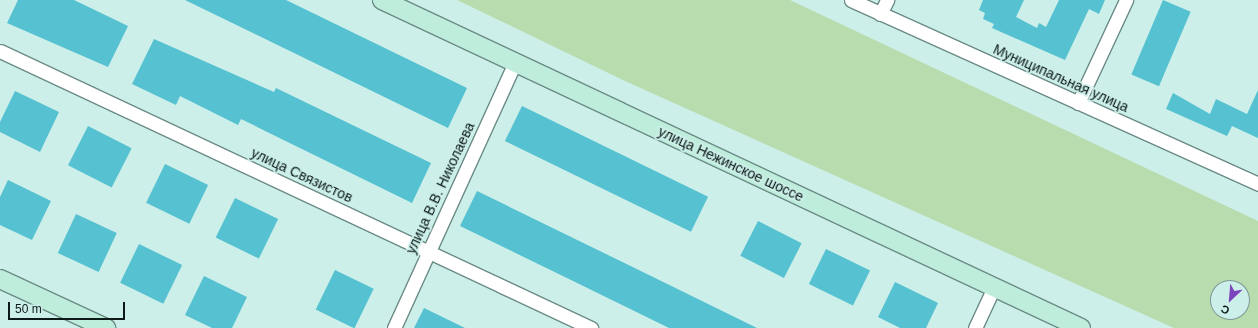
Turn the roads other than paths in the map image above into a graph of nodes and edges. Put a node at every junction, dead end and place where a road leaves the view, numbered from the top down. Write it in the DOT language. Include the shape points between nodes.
graph roads {
  1 [pos="382,0"];
  2 [pos="851,0"];
  3 [pos="887,0"];
  4 [pos="1126,0"];
  5 [pos="880,14"];
  6 [pos="0,51"];
  7 [pos="515,62"];
  8 [pos="1078,103"];
  9 [pos="1258,184"];
  10 [pos="428,252"];
  11 [pos="0,279"];
  12 [pos="994,287"];
  13 [pos="106,328"];
  14 [pos="394,328"];
  15 [pos="591,328"];
  16 [pos="975,328"];
  17 [pos="1081,328"];
  1 -- 7 [label="main road, улица Нежинское шоссе"];
  2 -- 5 [label="street, Муниципальная улица"];
  3 -- 5 [label="street"];
  4 -- 8 [label="street"];
  5 -- 8 [label="street, Муниципальная улица"];
  6 -- 10 [label="street, улица Связистов"];
  7 -- 10 [label="street, улица В.В. Николаева"];
  7 -- 12 [label="main road, улица Нежинское шоссе"];
  8 -- 9 [label="street, Муниципальная улица"];
  10 -- 14 [label="street, улица В.В. Николаева"];
  10 -- 15 [label="street, улица Связистов"];
  11 -- 13 [label="main road"];
  12 -- 16 [label="street"];
  12 -- 17 [label="main road, улица Нежинское шоссе"];
}
